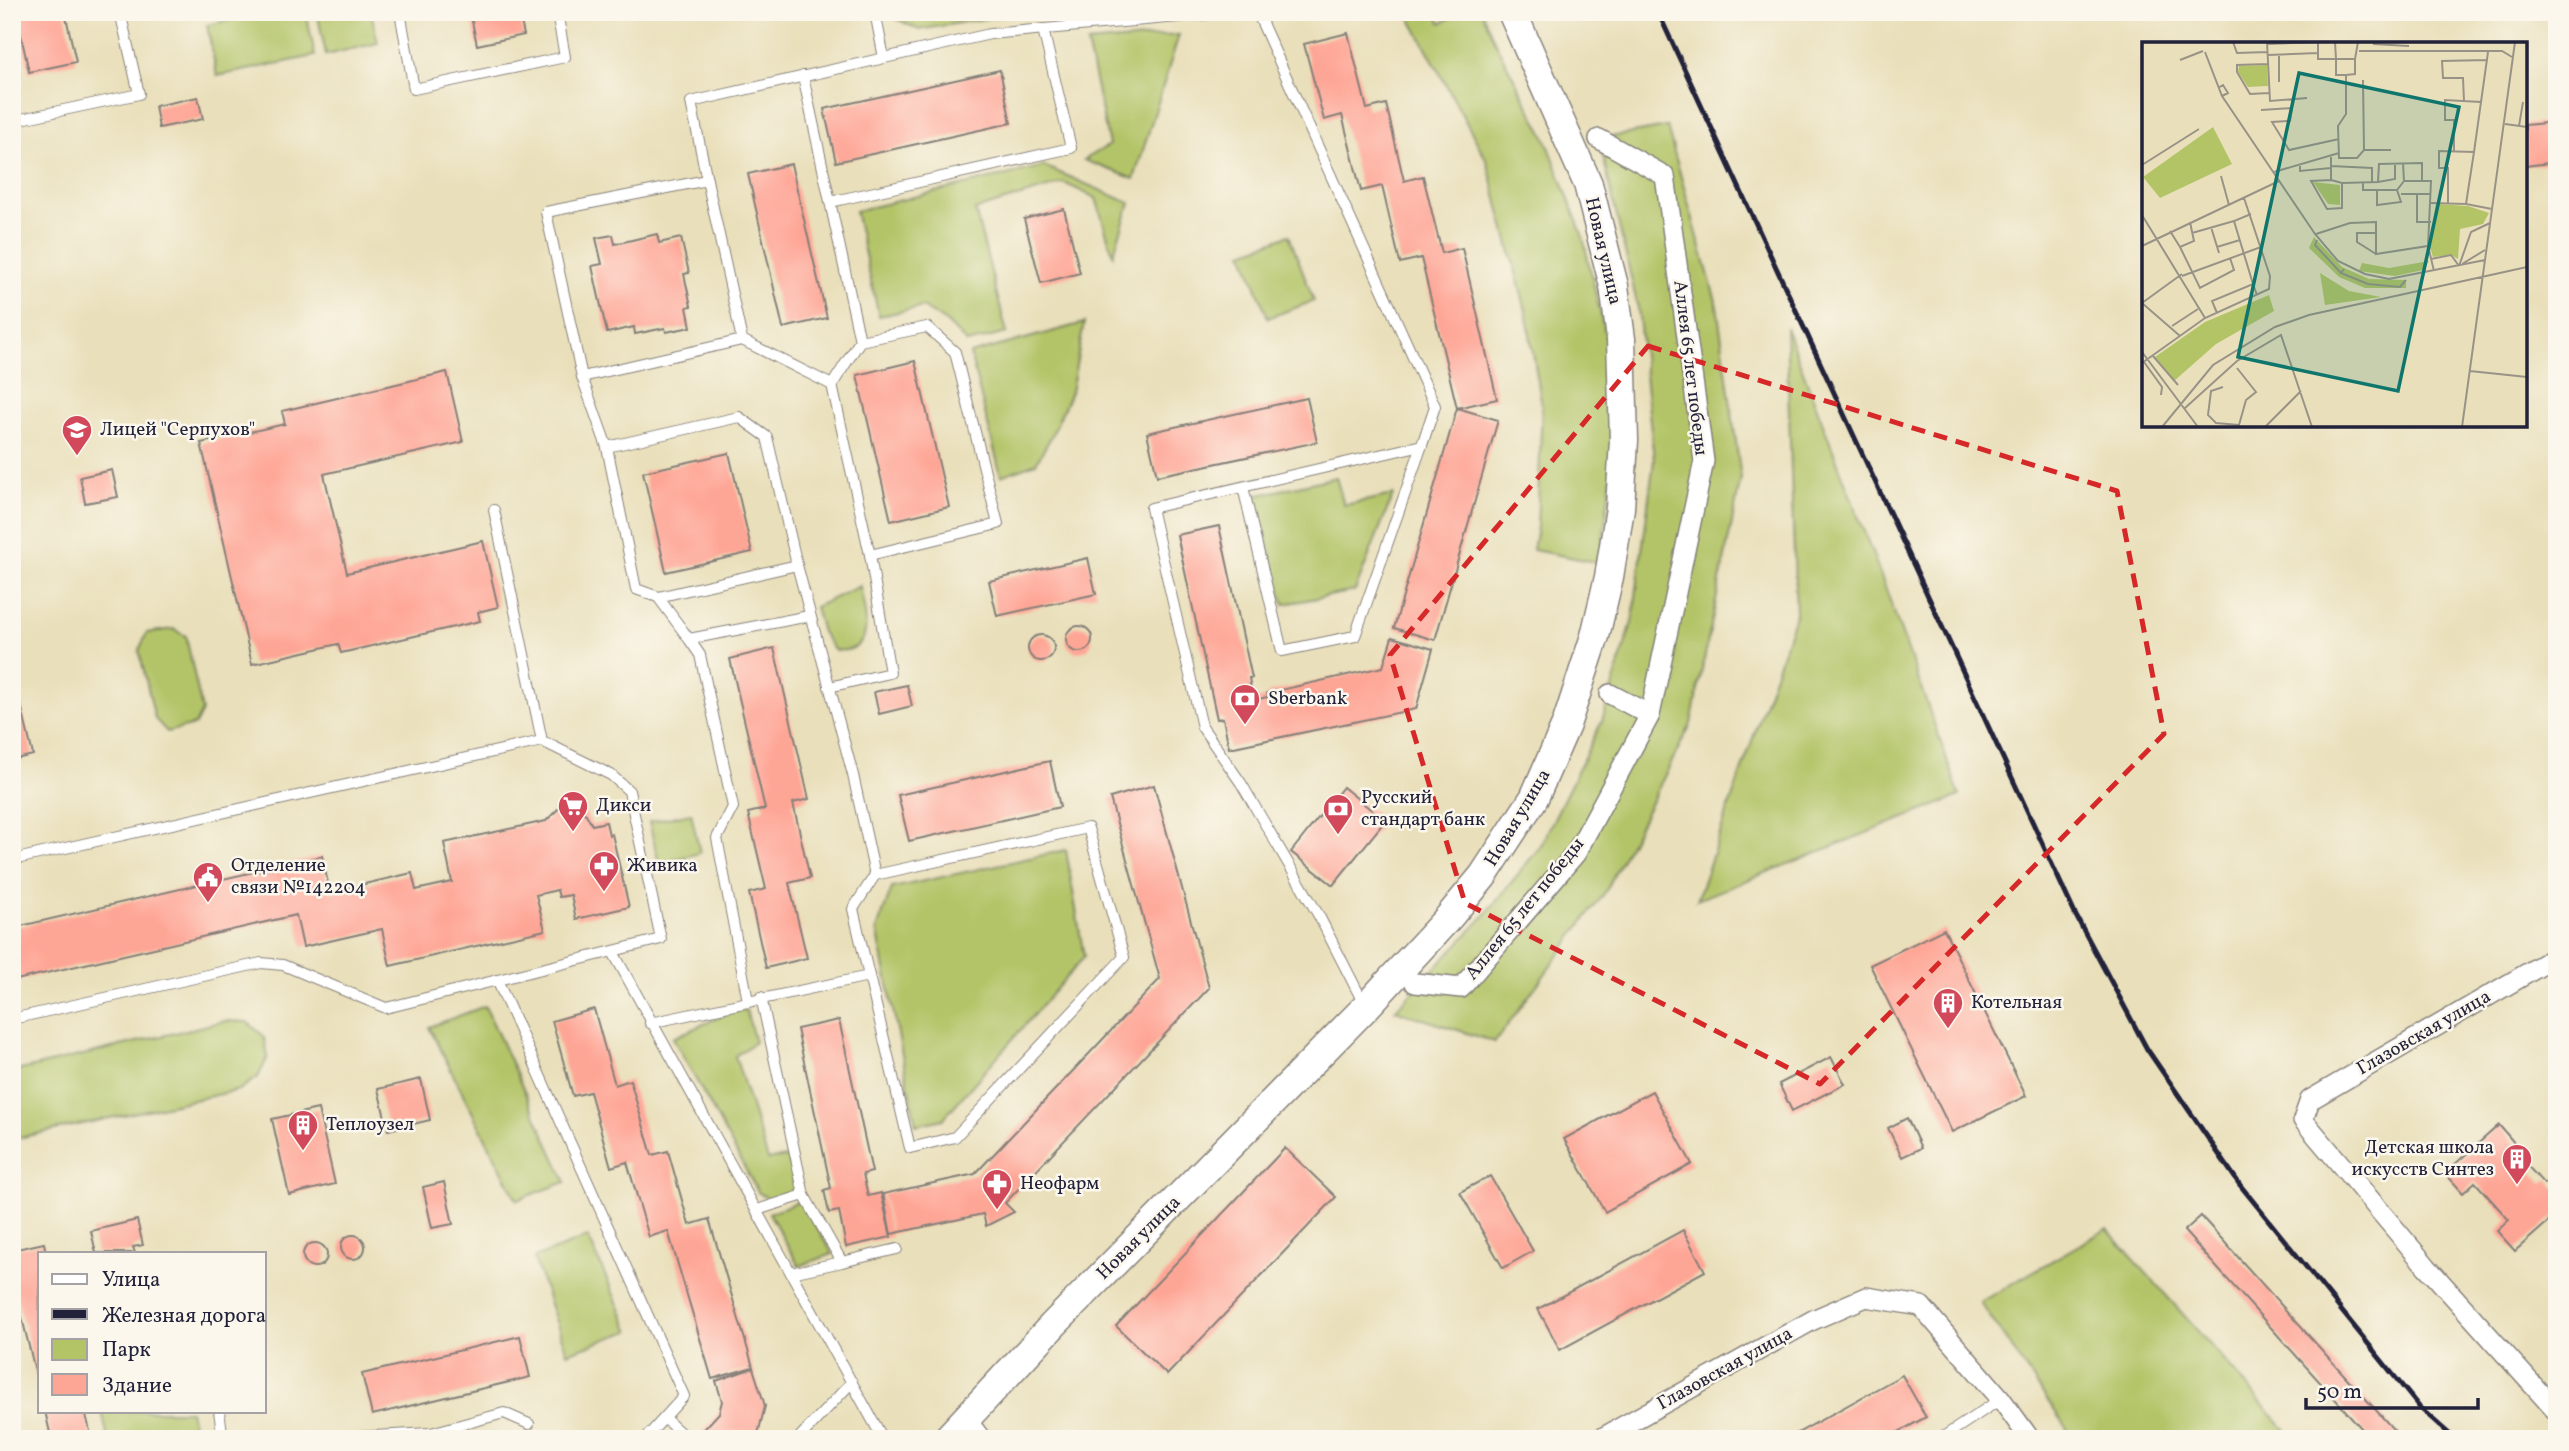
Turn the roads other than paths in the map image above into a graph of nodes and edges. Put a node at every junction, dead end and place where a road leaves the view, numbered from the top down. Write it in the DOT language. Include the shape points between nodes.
graph roads {
  1 [pos="137,12"];
  2 [pos="400,12"];
  3 [pos="557,12"];
  4 [pos="875,12"];
  5 [pos="1232,12"];
  6 [pos="1257,12"];
  7 [pos="1512,12"];
  8 [pos="1043,29"];
  9 [pos="884,58"];
  10 [pos="803,76"];
  11 [pos="12,121"];
  12 [pos="1599,139"];
  13 [pos="707,180"];
  14 [pos="830,202"];
  15 [pos="742,340"];
  16 [pos="860,341"];
  17 [pos="582,377"];
  18 [pos="832,385"];
  19 [pos="1422,445"];
  20 [pos="607,447"];
  21 [pos="1243,486"];
  22 [pos="494,510"];
  23 [pos="870,555"];
  24 [pos="797,565"];
  25 [pos="658,597"];
  26 [pos="809,616"];
  27 [pos="690,639"];
  28 [pos="829,687"];
  29 [pos="1610,694"];
  30 [pos="1650,715"];
  31 [pos="542,741"];
  32 [pos="12,860"];
  33 [pos="875,875"];
  34 [pos="613,952"];
  35 [pos="2557,956"];
  36 [pos="869,976"];
  37 [pos="497,981"];
  38 [pos="1415,983"];
  39 [pos="761,998"];
  40 [pos="748,1001"];
  41 [pos="1366,1007"];
  42 [pos="12,1019"];
  43 [pos="650,1023"];
  44 [pos="804,1195"];
  45 [pos="757,1210"];
  46 [pos="897,1249"];
  47 [pos="842,1262"];
  48 [pos="791,1273"];
  49 [pos="852,1382"];
  50 [pos="2001,1399"];
  51 [pos="219,1412"];
  52 [pos="2557,1412"];
  53 [pos="664,1418"];
  54 [pos="529,1424"];
  55 [pos="965,1432"];
  56 [pos="432,1436"];
  57 [pos="223,1439"];
  58 [pos="318,1439"];
  59 [pos="645,1439"];
  60 [pos="687,1439"];
  61 [pos="799,1439"];
  62 [pos="883,1439"];
  63 [pos="1600,1439"];
  64 [pos="1940,1439"];
  65 [pos="2030,1439"];
  1 -- 11 [label="lane" via="121,16 139,94"];
  2 -- 3 [label="lane" via="414,89 565,57"];
  4 -- 9 [label="lane"];
  5 -- 8 [label="lane"];
  6 -- 19 [label="lane" via="1436,406"];
  7 -- 41 [label="street, Новая улица" via="1588,184 1614,286 1624,391 1620,509 1595,636 1566,726 1534,799 1483,876"];
  8 -- 9 [label="lane" via="990,34"];
  8 -- 14 [label="lane" via="1071,148"];
  9 -- 10 [label="lane"];
  10 -- 13 [label="lane" via="691,102"];
  10 -- 14 [label="lane"];
  12 -- 30 [label="street, Аллея 65 лет победы" via="1665,176 1704,461"];
  13 -- 15 [label="lane"];
  13 -- 17 [label="lane" via="546,212"];
  14 -- 16 [label="lane"];
  15 -- 17 [label="lane"];
  15 -- 18 [label="lane"];
  16 -- 18 [label="lane"];
  16 -- 23 [label="lane" via="928,327 955,352 998,524"];
  17 -- 20 [label="lane"];
  18 -- 23 [label="lane"];
  19 -- 21 [label="lane"];
  19 -- 21 [label="lane" via="1355,636 1282,651"];
  20 -- 24 [label="lane" via="739,417 766,436"];
  20 -- 25 [label="lane" via="636,589"];
  21 -- 41 [label="lane" via="1151,508 1200,719 1319,916"];
  22 -- 31 [label="lane"];
  23 -- 28 [label="lane" via="890,673"];
  24 -- 25 [label="lane"];
  24 -- 26 [label="lane"];
  25 -- 27 [label="lane"];
  26 -- 27 [label="lane"];
  26 -- 28 [label="lane"];
  27 -- 40 [label="lane" via="700,655 733,807 717,838"];
  28 -- 33 [label="lane"];
  29 -- 30 [label="street"];
  30 -- 38 [label="street, Аллея 65 лет победы" via="1576,853 1461,988"];
  31 -- 32 [label="lane"];
  31 -- 34 [label="lane" via="611,775 629,791 661,939"];
  33 -- 36 [label="lane" via="853,909"];
  33 -- 36 [label="lane" via="1088,828 1124,957 955,1137 910,1148"];
  34 -- 37 [label="lane"];
  34 -- 43 [label="lane"];
  35 -- 52 [label="street, Глазовская улица" via="2310,1100 2303,1120"];
  36 -- 39 [label="lane"];
  37 -- 42 [label="lane" via="386,1008 282,965 261,963"];
  37 -- 53 [label="lane" via="684,1396"];
  39 -- 40 [label="lane"];
  39 -- 44 [label="lane"];
  40 -- 43 [label="lane"];
  41 -- 55 [label="street, Новая улица" via="1054,1324"];
  43 -- 45 [label="lane"];
  44 -- 45 [label="lane"];
  44 -- 47 [label="lane"];
  45 -- 48 [label="lane"];
  46 -- 47 [label="lane"];
  47 -- 48 [label="lane"];
  48 -- 49 [label="lane"];
  49 -- 61 [label="lane"];
  49 -- 62 [label="lane"];
  50 -- 63 [label="street, Глазовская улица" via="1921,1306 1866,1297 1813,1320"];
  50 -- 64 [label="lane"];
  50 -- 65 [label="street, Глазовская улица"];
  51 -- 57 [label="lane"];
  53 -- 59 [label="lane"];
  53 -- 60 [label="lane"];
  54 -- 56 [label="lane" via="504,1413"];
  56 -- 58 [label="lane"];
}
